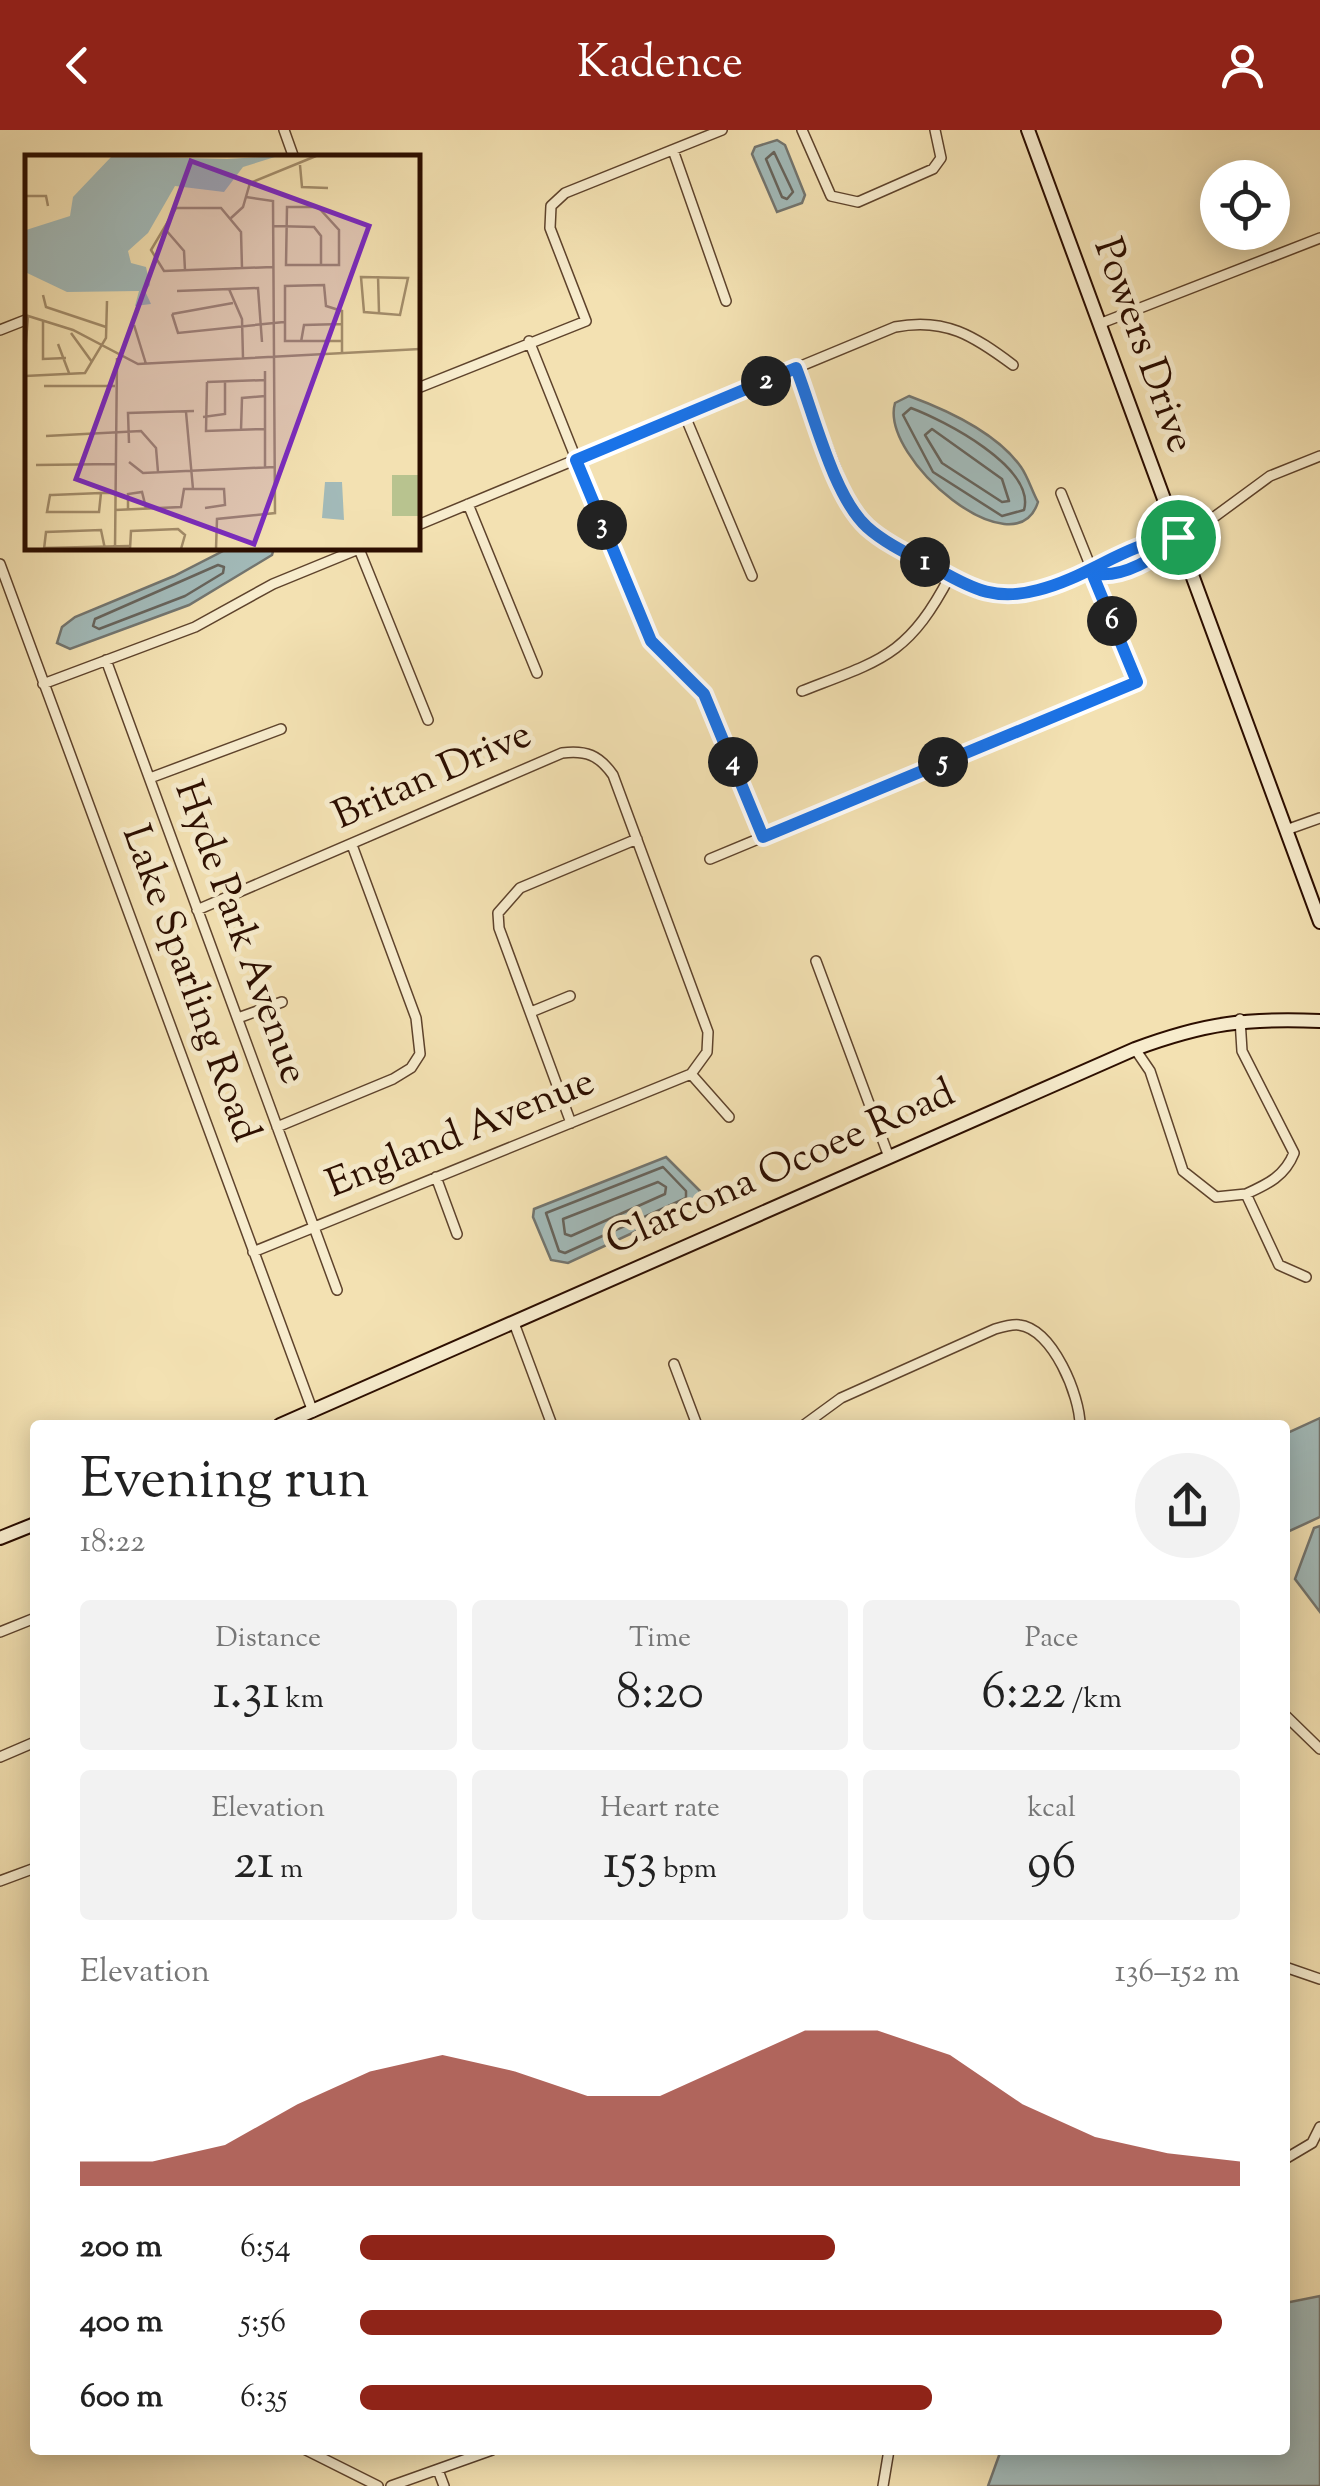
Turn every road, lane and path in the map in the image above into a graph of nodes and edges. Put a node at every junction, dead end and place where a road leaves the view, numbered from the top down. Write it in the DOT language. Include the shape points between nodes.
graph roads {
  1 [pos="284,130"];
  2 [pos="722,130"];
  3 [pos="802,130"];
  4 [pos="936,130"];
  5 [pos="1032,131"];
  6 [pos="672,150"];
  7 [pos="293,155"];
  8 [pos="1320,238"];
  9 [pos="726,301"];
  10 [pos="25,320"];
  11 [pos="1099,324"];
  12 [pos="0,330"];
  13 [pos="529,342"];
  14 [pos="1013,365"];
  15 [pos="796,368"];
  16 [pos="420,387"];
  17 [pos="685,416"];
  18 [pos="1320,456"];
  19 [pos="576,460"];
  20 [pos="1061,493"];
  21 [pos="468,504"];
  22 [pos="420,524"];
  23 [pos="1178,537"];
  24 [pos="355,550"];
  25 [pos="361,550"];
  26 [pos="0,564"];
  27 [pos="1092,573"];
  28 [pos="752,576"];
  29 [pos="950,576"];
  30 [pos="106,660"];
  31 [pos="537,673"];
  32 [pos="43,684"];
  33 [pos="802,691"];
  34 [pos="428,720"];
  35 [pos="281,729"];
  36 [pos="150,778"];
  37 [pos="1320,818"];
  38 [pos="1286,830"];
  39 [pos="763,837"];
  40 [pos="637,840"];
  41 [pos="352,845"];
  42 [pos="710,859"];
  43 [pos="197,910"];
  44 [pos="1320,922"];
  45 [pos="816,961"];
  46 [pos="570,996"];
  47 [pos="282,1002"];
  48 [pos="531,1012"];
  49 [pos="238,1018"];
  50 [pos="1240,1019"];
  51 [pos="1320,1021"];
  52 [pos="1135,1049"];
  53 [pos="692,1074"];
  54 [pos="729,1117"];
  55 [pos="571,1123"];
  56 [pos="278,1127"];
  57 [pos="889,1157"];
  58 [pos="436,1177"];
  59 [pos="1246,1194"];
  60 [pos="312,1227"];
  61 [pos="457,1234"];
  62 [pos="253,1252"];
  63 [pos="1306,1277"];
  64 [pos="337,1290"];
  65 [pos="514,1322"];
  66 [pos="674,1364"];
  67 [pos="316,1418"];
  68 [pos="550,1420"];
  69 [pos="695,1420"];
  70 [pos="811,1420"];
  71 [pos="1080,1420"];
  72 [pos="30,1526"];
  73 [pos="0,1538"];
  74 [pos="30,1620"];
  75 [pos="0,1632"];
  76 [pos="1290,1720"];
  77 [pos="30,1744"];
  78 [pos="1320,1749"];
  79 [pos="0,1757"];
  80 [pos="30,1870"];
  81 [pos="0,1881"];
  82 [pos="1290,1969"];
  83 [pos="1320,1979"];
  84 [pos="1320,2128"];
  85 [pos="1290,2156"];
  86 [pos="316,2455"];
  87 [pos="478,2455"];
  88 [pos="888,2455"];
  89 [pos="438,2470"];
  90 [pos="378,2486"];
  91 [pos="391,2486"];
  92 [pos="444,2486"];
  93 [pos="883,2486"];
  1 -- 7 [label="street"];
  2 -- 6 [label="street"];
  3 -- 4 [label="street" via="831,196 846,203 933,168 941,158"];
  5 -- 11 [label="street, Powers Drive"];
  6 -- 9 [label="street"];
  6 -- 13 [label="street" via="565,193 551,206 550,228 586,322"];
  8 -- 11 [label="street"];
  10 -- 12 [label="street"];
  11 -- 23 [label="street, Powers Drive"];
  13 -- 16 [label="street"];
  13 -- 19 [label="street"];
  14 -- 15 [label="street" via="970,334 941,323 915,323"];
  15 -- 17 [label="street"];
  15 -- 29 [label="street" via="850,505 877,534"];
  17 -- 19 [label="street"];
  17 -- 28 [label="street"];
  18 -- 23 [label="street" via="1270,476"];
  19 -- 21 [label="street"];
  19 -- 39 [label="street" via="651,641 704,694"];
  20 -- 27 [label="street"];
  21 -- 22 [label="street"];
  21 -- 31 [label="street"];
  23 -- 27 [label="street" via="1163,553 1107,576"];
  23 -- 38 [label="street, Powers Drive"];
  24 -- 30 [label="street" via="195,627"];
  25 -- 34 [label="street"];
  26 -- 32 [label="street, Lake Sparling Road"];
  27 -- 29 [label="street" via="1006,597 979,593"];
  27 -- 39 [label="street" via="1137,682"];
  29 -- 33 [label="street" via="909,641"];
  30 -- 32 [label="street"];
  30 -- 36 [label="street, Hyde Park Avenue"];
  32 -- 62 [label="street, Lake Sparling Road"];
  35 -- 36 [label="street"];
  36 -- 43 [label="street, Hyde Park Avenue"];
  37 -- 38 [label="street"];
  38 -- 44 [label="street, Powers Drive"];
  39 -- 42 [label="street"];
  40 -- 41 [label="street, Britan Drive" via="613,775 601,758 581,751 562,753"];
  40 -- 48 [label="street" via="520,888 506,900 499,928"];
  40 -- 53 [label="street, Britan Drive" via="708,1032 706,1052"];
  41 -- 43 [label="street, Britan Drive"];
  41 -- 56 [label="street" via="416,1018 420,1054 393,1079"];
  43 -- 49 [label="street, Hyde Park Avenue"];
  45 -- 57 [label="street"];
  46 -- 48 [label="street"];
  47 -- 49 [label="street"];
  48 -- 55 [label="street"];
  49 -- 56 [label="street, Hyde Park Avenue"];
  50 -- 51 [label="street, Clarcona Ocoee Road"];
  50 -- 52 [label="street, Clarcona Ocoee Road"];
  50 -- 59 [label="street" via="1242,1051 1294,1153 1271,1183"];
  52 -- 57 [label="street, Clarcona Ocoee Road"];
  52 -- 59 [label="street" via="1150,1072 1184,1172 1216,1198"];
  53 -- 54 [label="street"];
  53 -- 55 [label="street, England Avenue"];
  55 -- 58 [label="street, England Avenue"];
  56 -- 60 [label="street, Hyde Park Avenue"];
  57 -- 65 [label="street, Clarcona Ocoee Road"];
  58 -- 60 [label="street, England Avenue"];
  58 -- 61 [label="street"];
  59 -- 63 [label="street" via="1279,1265"];
  60 -- 62 [label="street, England Avenue"];
  60 -- 64 [label="street, Hyde Park Avenue"];
  62 -- 67 [label="street, Lake Sparling Road"];
  65 -- 67 [label="street, Clarcona Ocoee Road"];
  65 -- 68 [label="street"];
  66 -- 69 [label="street"];
  70 -- 71 [label="street" via="840,1398 995,1328 1020,1324 1040,1333 1054,1352"];
  72 -- 73 [label="street"];
  74 -- 75 [label="street"];
  76 -- 78 [label="street"];
  77 -- 79 [label="street"];
  80 -- 81 [label="street"];
  82 -- 83 [label="street"];
  84 -- 85 [label="street"];
  86 -- 90 [label="street"];
  87 -- 89 [label="street"];
  88 -- 93 [label="street"];
  89 -- 91 [label="street"];
  89 -- 92 [label="street"];
}
